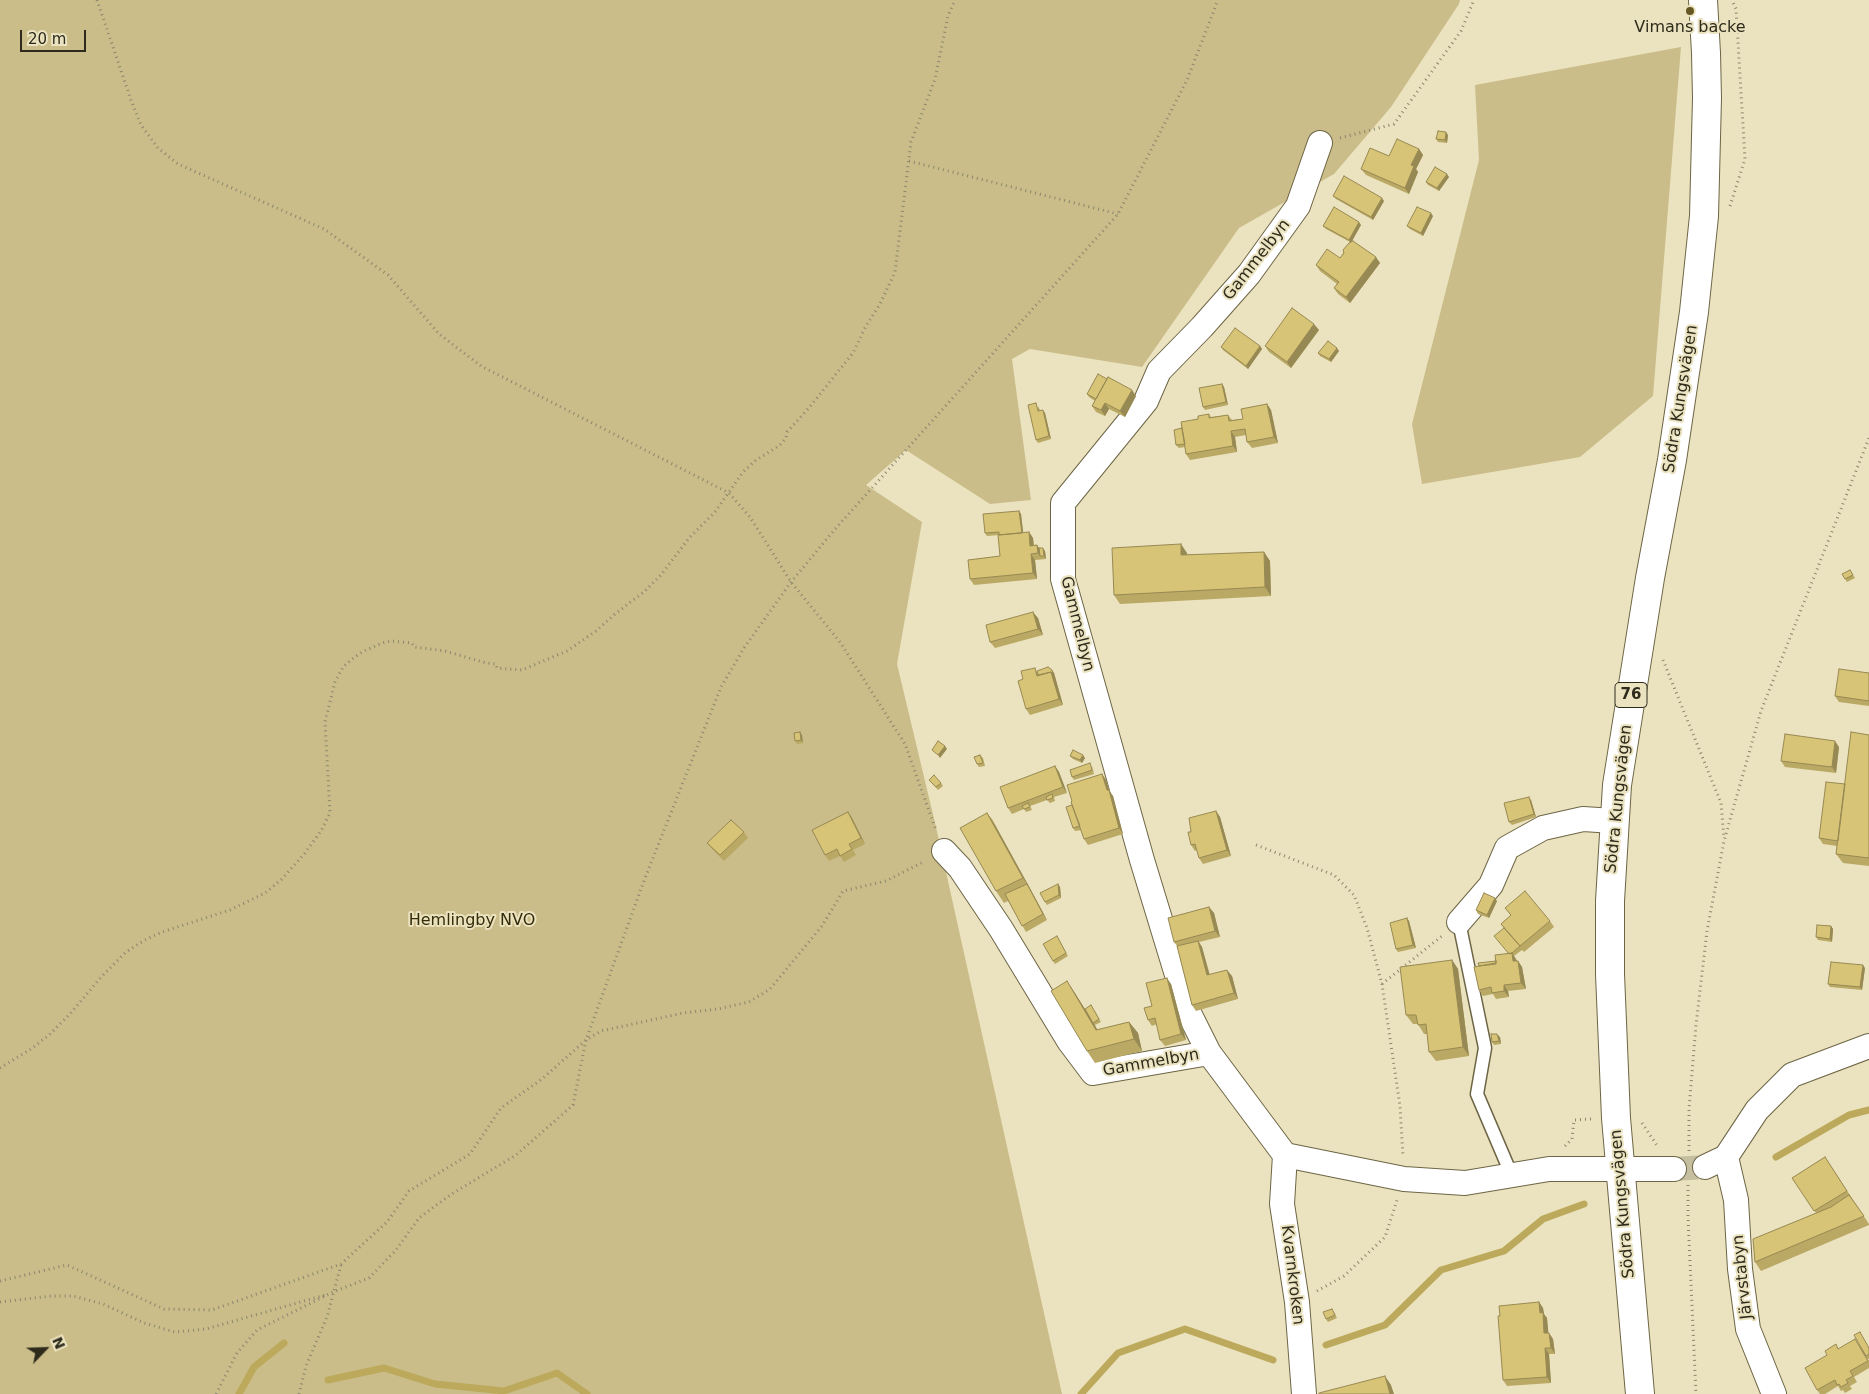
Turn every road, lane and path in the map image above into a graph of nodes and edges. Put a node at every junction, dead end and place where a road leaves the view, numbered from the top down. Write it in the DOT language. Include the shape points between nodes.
graph roads {
  1 [pos="97,0"];
  2 [pos="955,0"];
  3 [pos="1218,0"];
  4 [pos="1474,0"];
  5 [pos="1702,0"];
  6 [pos="1732,0"];
  7 [pos="1320,143"];
  8 [pos="909,161"];
  9 [pos="1728,212"];
  10 [pos="1118,214"];
  11 [pos="1869,438"];
  12 [pos="729,493"];
  13 [pos="791,582"];
  14 [pos="1658,662"];
  15 [pos="1614,821"];
  16 [pos="1724,841"];
  17 [pos="1256,845"];
  18 [pos="944,851"];
  19 [pos="1459,922"];
  20 [pos="1382,984"];
  21 [pos="586,1040"];
  22 [pos="1869,1046"];
  23 [pos="1208,1053"];
  24 [pos="0,1068"];
  25 [pos="1616,1118"];
  26 [pos="1659,1149"];
  27 [pos="1285,1155"];
  28 [pos="1697,1166"];
  29 [pos="1621,1168"];
  30 [pos="1539,1171"];
  31 [pos="1512,1176"];
  32 [pos="1404,1179"];
  33 [pos="341,1264"];
  34 [pos="0,1281"];
  35 [pos="333,1292"];
  36 [pos="0,1302"];
  37 [pos="1297,1302"];
  38 [pos="216,1394"];
  39 [pos="299,1394"];
  40 [pos="1304,1394"];
  41 [pos="1640,1394"];
  42 [pos="1696,1394"];
  43 [pos="1774,1394"];
  1 -- 12 [label="path" via="141,125 158,148 178,164 324,229 388,275 439,334 480,366"];
  2 -- 8 [label="path" via="948,16 935,79 911,142"];
  3 -- 10 [label="path" via="1187,80"];
  4 -- 7 [label="path" via="1461,31 1394,124"];
  5 -- 15 [label="main road, Södra Kungsvägen / 76" via="1707,98 1704,216 1695,303 1672,460 1630,696"];
  6 -- 9 [label="path" via="1736,9 1744,159"];
  7 -- 23 [label="street, Gammelbyn" via="1298,206 1249,274 1159,371 1146,401 1063,503 1063,579 1188,1011"];
  8 -- 10 [label="path"];
  8 -- 12 [label="path" via="895,272 860,342 780,445 743,472"];
  10 -- 13 [label="path"];
  11 -- 16 [label="path" via="1761,711"];
  12 -- 13 [label="path" via="750,516"];
  12 -- 24 [label="path" via="645,591 588,638 545,661 522,670 497,668 496,664 445,651 391,641 352,659 334,682 325,722 330,813 305,853 265,893 230,910 162,932 126,952 49,1035"];
  13 -- 18 [label="path" via="840,642 905,744"];
  13 -- 21 [label="path" via="721,687 645,878"];
  14 -- 16 [label="path" via="1660,654 1721,803"];
  15 -- 19 [label="street" via="1583,819 1543,828 1507,848 1491,885"];
  15 -- 25 [label="main road, Södra Kungsvägen / 76" via="1610,974"];
  16 -- 28 [label="path" via="1707,931 1696,1025 1690,1109"];
  17 -- 20 [label="path" via="1334,875 1354,895"];
  18 -- 21 [label="path" via="886,881 844,892 822,926 770,988 749,1002 602,1031"];
  18 -- 23 [label="street, Gammelbyn" via="960,868 991,914 1092,1073"];
  19 -- 20 [label="path"];
  19 -- 31 [label="lane" via="1485,1048 1477,1094"];
  20 -- 32 [label="path" via="1400,1106"];
  21 -- 33 [label="path" via="542,1079 500,1108 470,1154 409,1191 388,1222"];
  21 -- 35 [label="path" via="573,1105 516,1155 419,1218 396,1250 368,1278"];
  22 -- 28 [label="street" via="1792,1075"];
  23 -- 27 [label="street, Gammelbyn"];
  25 -- 26 [label="path" via="1640,1118"];
  25 -- 29 [label="main road, Södra Kungsvägen / 76"];
  25 -- 30 [label="path" via="1574,1120 1572,1139"];
  27 -- 32 [label="street"];
  27 -- 37 [label="street, Kvarnkroken" via="1282,1204"];
  28 -- 29 [label="street"];
  28 -- 42 [label="path" via="1688,1218"];
  28 -- 43 [label="street, Järvstabyn" via="1736,1200 1748,1328"];
  29 -- 30 [label="street"];
  29 -- 41 [label="main road, Södra Kungsvägen / 76"];
  30 -- 31 [label="street"];
  31 -- 32 [label="street" via="1465,1183"];
  32 -- 37 [label="path" via="1385,1237 1344,1276"];
  33 -- 34 [label="path" via="212,1310 164,1309 67,1265"];
  33 -- 35 [label="path"];
  35 -- 36 [label="path" via="206,1330 174,1332 144,1323 103,1304 73,1296"];
  35 -- 38 [label="path" via="257,1330 237,1353"];
  35 -- 39 [label="path"];
  37 -- 40 [label="street, Kvarnkroken"];
}
